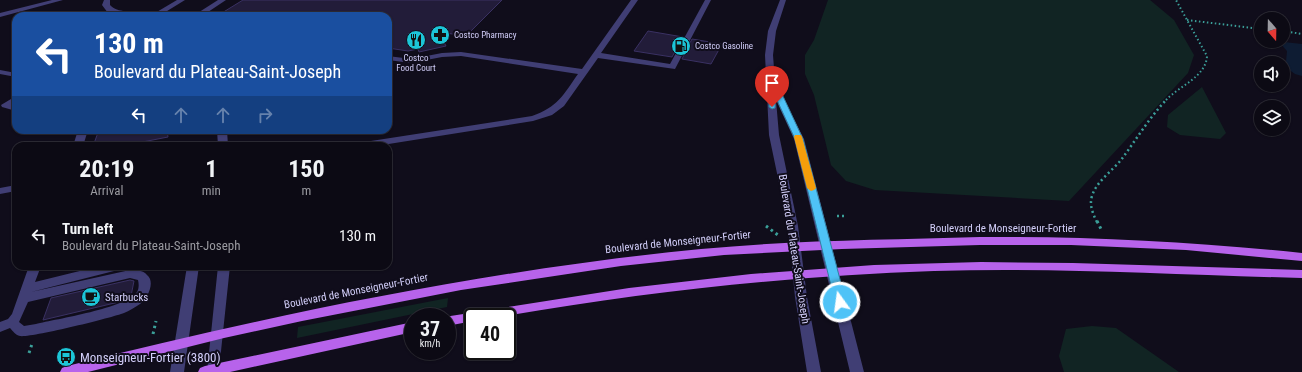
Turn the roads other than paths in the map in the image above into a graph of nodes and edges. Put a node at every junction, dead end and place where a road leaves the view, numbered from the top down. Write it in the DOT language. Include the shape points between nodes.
graph roads {
  1 [pos="60,0"];
  2 [pos="107,0"];
  3 [pos="182,0"];
  4 [pos="223,0"];
  5 [pos="636,0"];
  6 [pos="708,0"];
  7 [pos="783,0"];
  8 [pos="120,12"];
  9 [pos="161,12"];
  10 [pos="204,12"];
  11 [pos="0,15"];
  12 [pos="596,54"];
  13 [pos="392,59"];
  14 [pos="0,72"];
  15 [pos="584,72"];
  16 [pos="12,74"];
  17 [pos="771,79"];
  18 [pos="12,101"];
  19 [pos="12,107"];
  20 [pos="382,142"];
  21 [pos="12,189"];
  22 [pos="0,191"];
  23 [pos="826,245"];
  24 [pos="794,246"];
  25 [pos="1302,257"];
  26 [pos="34,270"];
  27 [pos="104,270"];
  28 [pos="192,270"];
  29 [pos="224,270"];
  30 [pos="832,272"];
  31 [pos="1302,274"];
  32 [pos="798,275"];
  33 [pos="25,293"];
  34 [pos="456,320"];
  35 [pos="12,322"];
  36 [pos="0,327"];
  37 [pos="404,329"];
  38 [pos="217,334"];
  39 [pos="182,343"];
  40 [pos="209,371"];
  41 [pos="67,372"];
  42 [pos="177,372"];
  43 [pos="814,372"];
  44 [pos="857,372"];
  1 -- 11 [label="street"];
  2 -- 8 [label="street" via="107,8"];
  3 -- 9 [label="street"];
  4 -- 10 [label="street"];
  5 -- 12 [label="street"];
  6 -- 12 [label="street" via="672,67"];
  7 -- 17 [label="street, Boulevard du Plateau-Saint-Joseph" via="770,41"];
  12 -- 15 [label="street"];
  13 -- 15 [label="street" via="411,61 460,54"];
  14 -- 16 [label="street"];
  15 -- 20 [label="street" via="558,108 544,115"];
  17 -- 23 [label="street, Boulevard du Plateau-Saint-Joseph" via="799,139"];
  17 -- 24 [label="street, Boulevard du Plateau-Saint-Joseph" via="774,135"];
  18 -- 19 [label="street" via="4,105"];
  21 -- 22 [label="street"];
  23 -- 24 [label="main road, Boulevard de Monseigneur-Fortier"];
  23 -- 25 [label="main road, Boulevard de Monseigneur-Fortier" via="990,241 1107,242 1227,249"];
  23 -- 30 [label="street, Boulevard du Plateau-Saint-Joseph"];
  24 -- 32 [label="street, Boulevard du Plateau-Saint-Joseph"];
  24 -- 38 [label="main road, Boulevard de Monseigneur-Fortier" via="692,254 516,276 350,306"];
  26 -- 33 [label="street"];
  27 -- 33 [label="street"];
  28 -- 39 [label="street"];
  29 -- 38 [label="street"];
  30 -- 31 [label="main road" via="1036,266"];
  30 -- 32 [label="main road"];
  30 -- 44 [label="street, Boulevard du Plateau-Saint-Joseph"];
  32 -- 34 [label="main road" via="609,295"];
  32 -- 43 [label="street, Boulevard du Plateau-Saint-Joseph"];
  33 -- 35 [label="street" via="17,316"];
  33 -- 35 [label="street" via="130,274 144,278 145,286 142,295 121,309 21,331"];
  35 -- 36 [label="street"];
  37 -- 40 [label="main road"];
  38 -- 39 [label="main road, Boulevard de Monseigneur-Fortier"];
  38 -- 40 [label="street"];
  39 -- 41 [label="main road, Boulevard de Monseigneur-Fortier"];
  39 -- 42 [label="street"];
}
